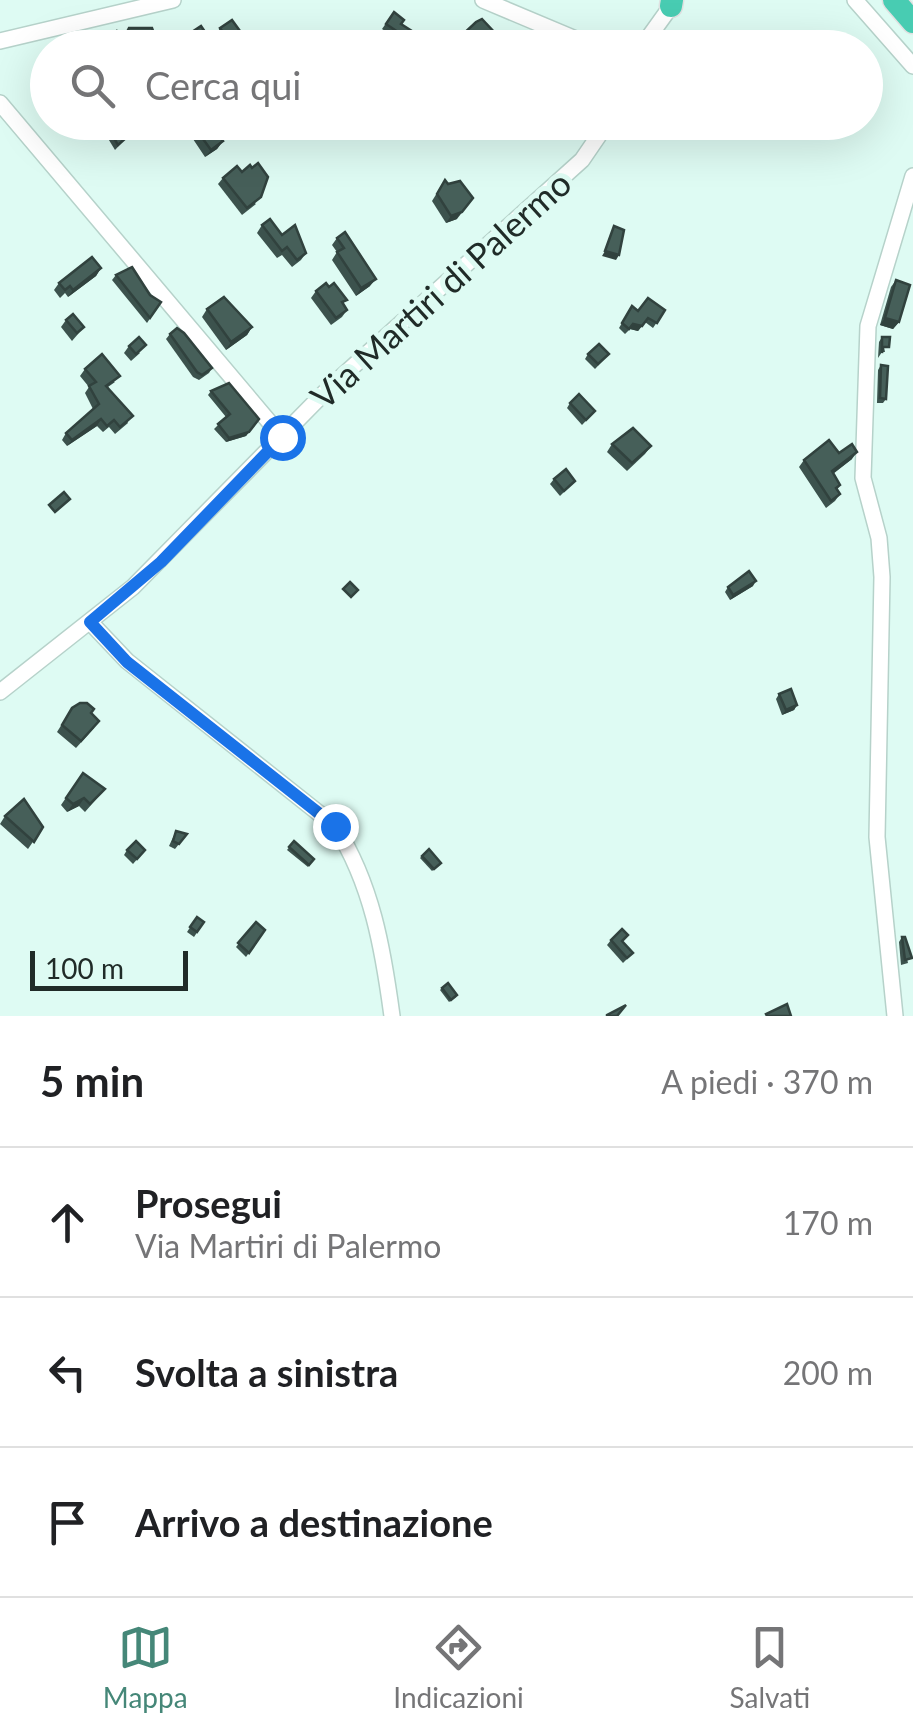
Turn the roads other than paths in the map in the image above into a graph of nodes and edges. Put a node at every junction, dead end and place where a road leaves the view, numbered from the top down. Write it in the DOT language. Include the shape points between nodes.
graph roads {
  1 [pos="173,0"];
  2 [pos="483,0"];
  3 [pos="855,0"];
  4 [pos="894,0"];
  5 [pos="673,2"];
  6 [pos="140,3"];
  7 [pos="913,22"];
  8 [pos="41,30"];
  9 [pos="555,30"];
  10 [pos="654,30"];
  11 [pos="881,30"];
  12 [pos="883,32"];
  13 [pos="30,33"];
  14 [pos="0,41"];
  15 [pos="913,66"];
  16 [pos="0,104"];
  17 [pos="30,139"];
  18 [pos="30,140"];
  19 [pos="596,140"];
  20 [pos="913,176"];
  21 [pos="282,437"];
  22 [pos="90,622"];
  23 [pos="0,692"];
  24 [pos="392,1016"];
  25 [pos="895,1016"];
  1 -- 6 [label="street"];
  2 -- 9 [label="street"];
  3 -- 11 [label="street"];
  4 -- 7 [label="highway"];
  5 -- 10 [label="street"];
  6 -- 8 [label="street"];
  12 -- 15 [label="street"];
  13 -- 14 [label="street"];
  16 -- 17 [label="street"];
  18 -- 21 [label="street"];
  19 -- 21 [label="street, Via Martiri di Palermo" via="582,160"];
  20 -- 25 [label="street" via="868,326 863,448 882,577 878,836"];
  21 -- 22 [label="street, Via Martiri di Palermo" via="161,562"];
  22 -- 23 [label="street, Via Martiri di Palermo"];
  22 -- 24 [label="street" via="127,662 335,826 355,858 380,930"];
}
